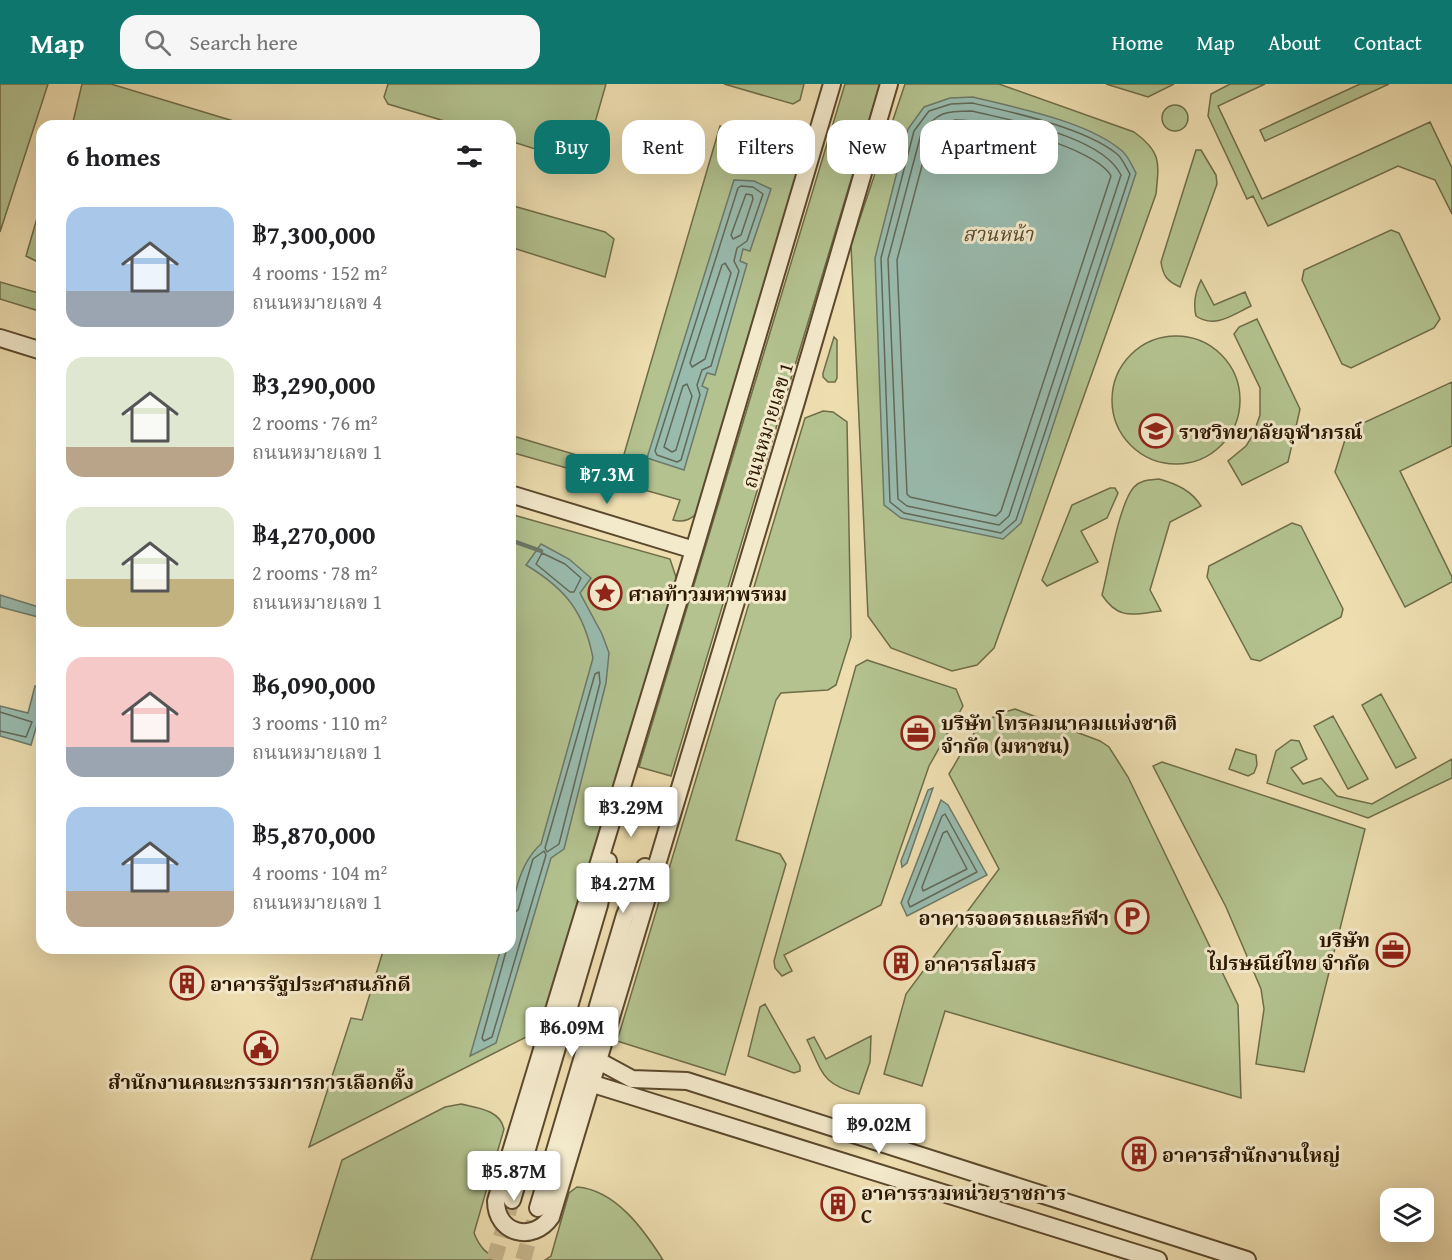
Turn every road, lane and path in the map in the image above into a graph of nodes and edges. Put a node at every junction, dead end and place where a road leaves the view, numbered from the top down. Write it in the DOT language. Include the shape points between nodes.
graph roads {
  1 [pos="832,84"];
  2 [pos="889,84"];
  3 [pos="0,338"];
  4 [pos="36,349"];
  5 [pos="516,496"];
  6 [pos="694,550"];
  7 [pos="628,763"];
  8 [pos="681,777"];
  9 [pos="597,1060"];
  10 [pos="687,1081"];
  11 [pos="590,1083"];
  12 [pos="666,1107"];
  13 [pos="512,1200"];
  14 [pos="538,1208"];
  15 [pos="1158,1260"];
  16 [pos="1247,1260"];
  1 -- 6 [label="street, ถนนหมายเลข 1"];
  2 -- 8 [label="street, ถนนหมายเลข 1" via="794,412"];
  3 -- 4 [label="street"];
  5 -- 6 [label="street"];
  6 -- 7 [label="street, ถนนหมายเลข 1"];
  7 -- 11 [label="street, ถนนหมายเลข 1" via="496,1201 498,1216 511,1230 527,1233 546,1224 551,1217"];
  7 -- 13 [label="street, ถนนหมายเลข 1" via="599,906"];
  8 -- 9 [label="street, ถนนหมายเลข 1"];
  8 -- 14 [label="street, ถนนหมายเลข 1" via="625,915"];
  9 -- 10 [label="street" via="632,1079"];
  9 -- 11 [label="street, ถนนหมายเลข 1"];
  10 -- 12 [label="street" via="661,1087 657,1097"];
  10 -- 16 [label="street"];
  11 -- 12 [label="street"];
  12 -- 15 [label="street"];
}
